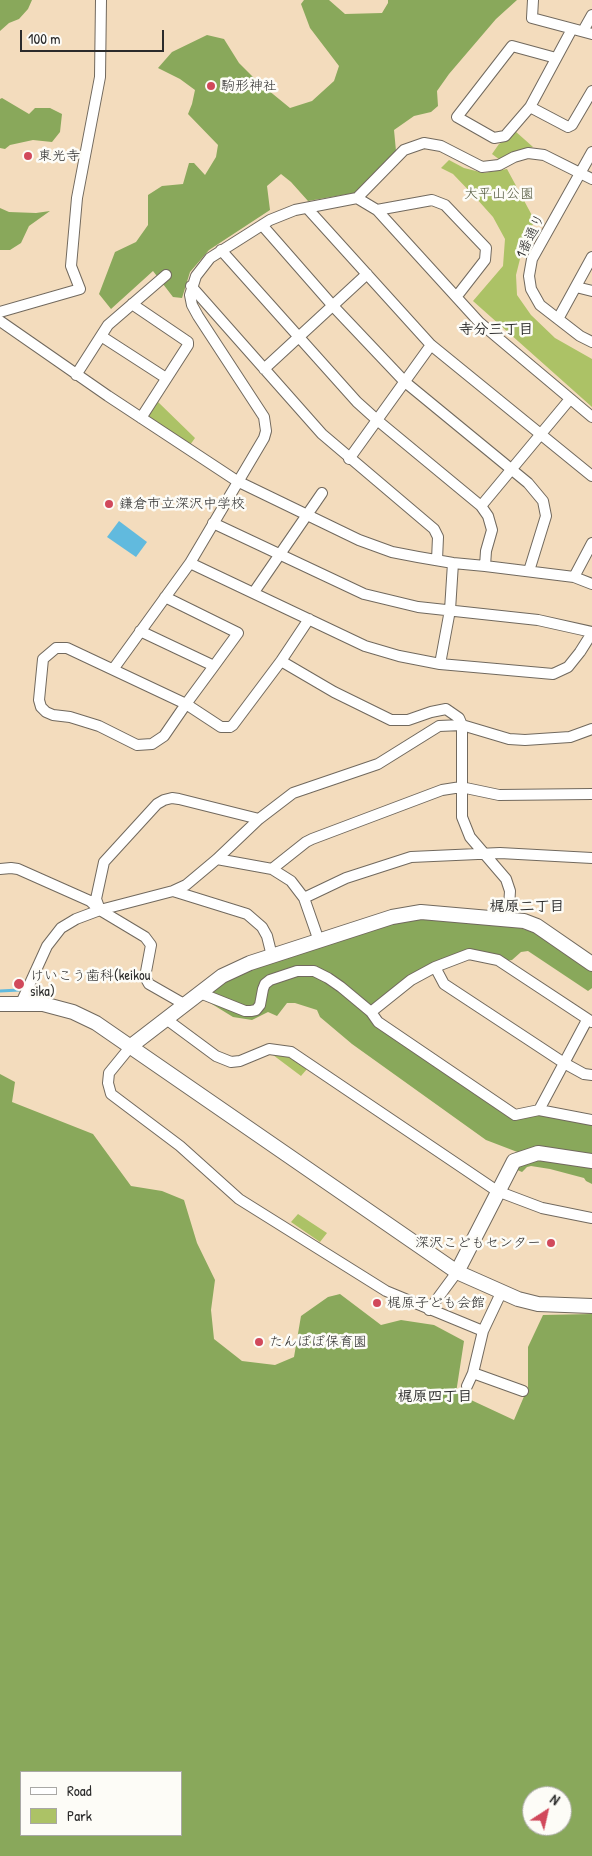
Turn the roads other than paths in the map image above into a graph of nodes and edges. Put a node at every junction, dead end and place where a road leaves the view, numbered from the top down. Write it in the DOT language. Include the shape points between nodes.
graph roads {
  1 [pos="102,0"];
  2 [pos="533,0"];
  3 [pos="592,15"];
  4 [pos="572,29"];
  5 [pos="588,33"];
  6 [pos="556,58"];
  7 [pos="592,91"];
  8 [pos="530,107"];
  9 [pos="592,152"];
  10 [pos="580,173"];
  11 [pos="592,179"];
  12 [pos="357,198"];
  13 [pos="307,208"];
  14 [pos="377,210"];
  15 [pos="262,225"];
  16 [pos="221,250"];
  17 [pos="592,257"];
  18 [pos="166,274"];
  19 [pos="368,274"];
  20 [pos="191,286"];
  21 [pos="576,286"];
  22 [pos="592,291"];
  23 [pos="457,296"];
  24 [pos="132,304"];
  25 [pos="333,306"];
  26 [pos="0,312"];
  27 [pos="558,319"];
  28 [pos="0,321"];
  29 [pos="101,336"];
  30 [pos="299,338"];
  31 [pos="592,342"];
  32 [pos="431,344"];
  33 [pos="264,369"];
  34 [pos="76,375"];
  35 [pos="166,378"];
  36 [pos="405,382"];
  37 [pos="570,399"];
  38 [pos="592,416"];
  39 [pos="141,418"];
  40 [pos="377,420"];
  41 [pos="541,435"];
  42 [pos="349,459"];
  43 [pos="511,471"];
  44 [pos="592,476"];
  45 [pos="237,481"];
  46 [pos="322,493"];
  47 [pos="480,506"];
  48 [pos="306,516"];
  49 [pos="213,523"];
  50 [pos="592,543"];
  51 [pos="280,554"];
  52 [pos="437,560"];
  53 [pos="190,563"];
  54 [pos="453,563"];
  55 [pos="485,566"];
  56 [pos="529,571"];
  57 [pos="574,578"];
  58 [pos="592,584"];
  59 [pos="254,592"];
  60 [pos="165,597"];
  61 [pos="450,610"];
  62 [pos="309,619"];
  63 [pos="140,631"];
  64 [pos="592,632"];
  65 [pos="281,661"];
  66 [pos="440,664"];
  67 [pos="214,666"];
  68 [pos="114,668"];
  69 [pos="186,704"];
  70 [pos="462,725"];
  71 [pos="592,729"];
  72 [pos="462,787"];
  73 [pos="592,794"];
  74 [pos="259,819"];
  75 [pos="483,854"];
  76 [pos="592,858"];
  77 [pos="216,859"];
  78 [pos="272,868"];
  79 [pos="0,869"];
  80 [pos="173,891"];
  81 [pos="304,898"];
  82 [pos="100,910"];
  83 [pos="506,918"];
  84 [pos="319,941"];
  85 [pos="272,956"];
  86 [pos="592,964"];
  87 [pos="435,967"];
  88 [pos="200,993"];
  89 [pos="21,1003"];
  90 [pos="0,1004"];
  91 [pos="184,1004"];
  92 [pos="371,1012"];
  93 [pos="166,1019"];
  94 [pos="590,1021"];
  95 [pos="131,1046"];
  96 [pos="564,1063"];
  97 [pos="592,1075"];
  98 [pos="538,1110"];
  99 [pos="592,1120"];
  100 [pos="592,1161"];
  101 [pos="497,1191"];
  102 [pos="592,1218"];
  103 [pos="456,1272"];
  104 [pos="501,1293"];
  105 [pos="592,1306"];
  106 [pos="429,1310"];
  107 [pos="483,1331"];
  108 [pos="473,1373"];
  109 [pos="467,1386"];
  110 [pos="523,1391"];
  1 -- 26 [label="street" via="100,77 77,198 71,266 80,289"];
  2 -- 4 [label="street" via="532,18"];
  3 -- 5 [label="street"];
  4 -- 5 [label="street"];
  4 -- 6 [label="street"];
  6 -- 8 [label="street"];
  6 -- 8 [label="street" via="512,46 457,118 494,138 506,136"];
  7 -- 8 [label="street" via="568,127"];
  9 -- 10 [label="street, 1番通り"];
  10 -- 11 [label="street"];
  10 -- 12 [label="street" via="544,155 528,153 499,165 482,167 441,146 424,143 404,150"];
  10 -- 27 [label="street, 1番通り" via="532,259 529,276 531,289 540,305"];
  12 -- 13 [label="street"];
  12 -- 14 [label="street"];
  13 -- 15 [label="street" via="282,214"];
  13 -- 19 [label="street"];
  14 -- 23 [label="street"];
  14 -- 23 [label="street" via="432,200 445,204 486,248 485,260"];
  15 -- 16 [label="street"];
  15 -- 25 [label="street"];
  16 -- 20 [label="street" via="205,263"];
  16 -- 30 [label="street"];
  17 -- 21 [label="street"];
  18 -- 24 [label="street"];
  19 -- 25 [label="street"];
  19 -- 32 [label="street"];
  20 -- 33 [label="street"];
  20 -- 45 [label="street" via="195,311 266,424 264,438"];
  21 -- 22 [label="street"];
  21 -- 27 [label="street"];
  23 -- 37 [label="street" via="479,322"];
  24 -- 29 [label="street" via="108,325"];
  24 -- 35 [label="street" via="188,342"];
  25 -- 30 [label="street"];
  25 -- 36 [label="street"];
  27 -- 31 [label="street, 1番通り"];
  28 -- 34 [label="street"];
  29 -- 34 [label="street"];
  29 -- 35 [label="street"];
  30 -- 33 [label="street"];
  30 -- 40 [label="street"];
  32 -- 36 [label="street"];
  32 -- 41 [label="street"];
  33 -- 42 [label="street"];
  34 -- 39 [label="street"];
  35 -- 39 [label="street"];
  36 -- 40 [label="street"];
  36 -- 43 [label="street"];
  37 -- 38 [label="street"];
  37 -- 41 [label="street"];
  39 -- 45 [label="street"];
  40 -- 42 [label="street"];
  40 -- 47 [label="street"];
  41 -- 43 [label="street"];
  41 -- 44 [label="street"];
  42 -- 52 [label="street" via="434,529 438,537"];
  43 -- 47 [label="street"];
  43 -- 56 [label="street" via="543,501 546,516"];
  45 -- 48 [label="street"];
  45 -- 49 [label="street"];
  46 -- 48 [label="street"];
  47 -- 55 [label="street" via="488,516 492,530"];
  48 -- 51 [label="street"];
  48 -- 52 [label="street" via="392,552"];
  49 -- 51 [label="street"];
  49 -- 53 [label="street"];
  50 -- 57 [label="street"];
  51 -- 59 [label="street"];
  51 -- 61 [label="street" via="364,594 418,607"];
  52 -- 54 [label="street"];
  53 -- 59 [label="street"];
  53 -- 60 [label="street"];
  54 -- 55 [label="street"];
  54 -- 61 [label="street"];
  55 -- 56 [label="street"];
  56 -- 57 [label="street"];
  57 -- 58 [label="street"];
  59 -- 62 [label="street"];
  60 -- 63 [label="street"];
  60 -- 67 [label="street" via="238,633"];
  61 -- 64 [label="street" via="538,620"];
  61 -- 66 [label="street"];
  62 -- 65 [label="street"];
  62 -- 66 [label="street" via="365,646"];
  63 -- 67 [label="street"];
  63 -- 68 [label="street"];
  64 -- 66 [label="street" via="568,667 554,674"];
  65 -- 69 [label="street" via="230,727 221,727"];
  65 -- 70 [label="street" via="386,718 408,720 446,709"];
  67 -- 69 [label="street"];
  68 -- 69 [label="street"];
  68 -- 69 [label="street" via="67,648 56,648 42,659 41,707 53,715 99,726 131,743 144,746 164,736"];
  70 -- 71 [label="street" via="509,739 525,740 570,737"];
  70 -- 72 [label="street"];
  70 -- 74 [label="street" via="439,726 378,764 293,793"];
  72 -- 73 [label="street" via="499,795"];
  72 -- 75 [label="street" via="462,817 470,837"];
  72 -- 78 [label="street" via="442,790 312,839"];
  74 -- 77 [label="street"];
  74 -- 82 [label="street" via="179,799 172,798 157,804 104,862 96,899"];
  75 -- 76 [label="street"];
  75 -- 81 [label="street" via="412,857 346,878"];
  75 -- 83 [label="street" via="506,879 510,891"];
  77 -- 78 [label="street"];
  77 -- 80 [label="street" via="186,885"];
  78 -- 81 [label="street" via="291,881"];
  79 -- 82 [label="street" via="18,869 90,901"];
  80 -- 82 [label="street"];
  80 -- 85 [label="street" via="247,914 262,927"];
  81 -- 84 [label="street"];
  82 -- 89 [label="street" via="70,922 54,936"];
  82 -- 91 [label="street" via="145,937 151,945 146,977 149,984"];
  83 -- 84 [label="street" via="421,912 392,917"];
  83 -- 86 [label="street" via="537,926"];
  84 -- 85 [label="street"];
  85 -- 88 [label="street" via="222,976"];
  87 -- 92 [label="street" via="411,980"];
  87 -- 94 [label="street" via="469,954 498,960"];
  87 -- 96 [label="street" via="444,984"];
  88 -- 91 [label="street"];
  88 -- 92 [label="street" via="251,1011 260,1006 263,989 270,980 297,971 314,971"];
  89 -- 90 [label="street"];
  89 -- 95 [label="street" via="43,1004 73,1012 96,1022"];
  91 -- 93 [label="street"];
  92 -- 98 [label="street" via="378,1022 515,1115"];
  93 -- 95 [label="street"];
  93 -- 101 [label="street" via="216,1056 231,1062 268,1049 291,1052"];
  94 -- 96 [label="street"];
  95 -- 103 [label="street"];
  95 -- 106 [label="street" via="108,1078 114,1097 180,1146 239,1199 386,1291"];
  96 -- 97 [label="street"];
  96 -- 98 [label="street"];
  98 -- 99 [label="street"];
  100 -- 101 [label="street" via="538,1153 514,1160"];
  101 -- 102 [label="street" via="542,1208"];
  101 -- 103 [label="street"];
  103 -- 104 [label="street"];
  103 -- 106 [label="street"];
  104 -- 105 [label="street" via="538,1304"];
  104 -- 107 [label="street"];
  106 -- 107 [label="street"];
  107 -- 108 [label="street"];
  108 -- 109 [label="street"];
  108 -- 110 [label="street"];
}
